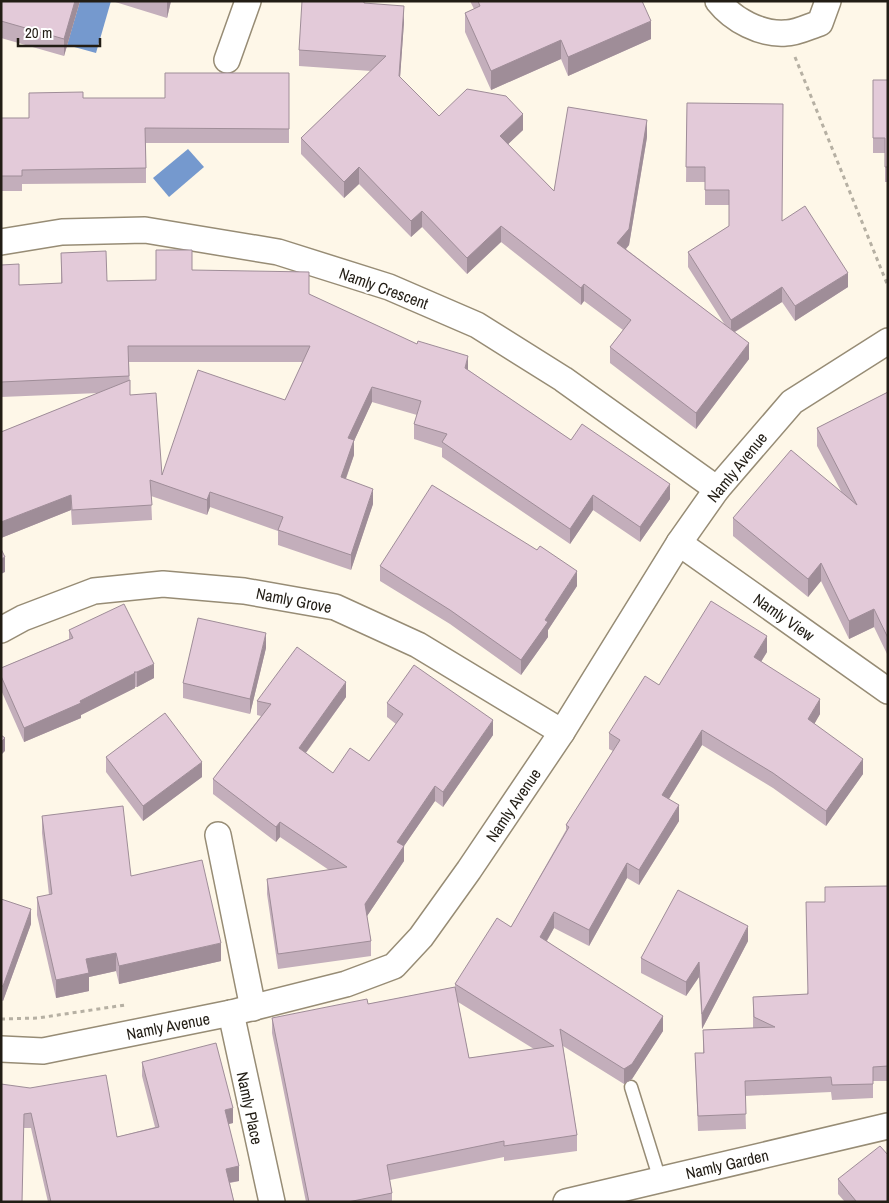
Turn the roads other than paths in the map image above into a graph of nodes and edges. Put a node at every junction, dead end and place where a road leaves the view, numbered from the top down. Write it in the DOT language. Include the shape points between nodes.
graph roads {
  1 [pos="248,1"];
  2 [pos="718,1"];
  3 [pos="828,1"];
  4 [pos="227,60"];
  5 [pos="1,242"];
  6 [pos="888,341"];
  7 [pos="716,489"];
  8 [pos="680,543"];
  9 [pos="1,630"];
  10 [pos="888,691"];
  11 [pos="562,732"];
  12 [pos="218,835"];
  13 [pos="242,1011"];
  14 [pos="1,1049"];
  15 [pos="632,1087"];
  16 [pos="888,1126"];
  17 [pos="660,1180"];
  18 [pos="272,1202"];
  19 [pos="566,1202"];
  1 -- 4 [label="street"];
  2 -- 3 [label="street" via="726,12 754,28 786,33 820,23"];
  5 -- 7 [label="street, Namly Crescent" via="62,232 145,230 278,252 388,287 477,325 563,379"];
  6 -- 7 [label="street, Namly Avenue" via="792,402"];
  7 -- 8 [label="street, Namly Avenue"];
  8 -- 10 [label="street, Namly View"];
  8 -- 11 [label="street, Namly Avenue"];
  9 -- 11 [label="street, Namly Grove" via="23,618 94,591 163,584 244,591 335,606 418,645"];
  11 -- 13 [label="street, Namly Avenue" via="422,937 394,966 346,984"];
  12 -- 13 [label="street, Namly Place"];
  13 -- 14 [label="street, Namly Avenue" via="43,1051"];
  13 -- 18 [label="street, Namly Place"];
  15 -- 17 [label="lane"];
  16 -- 17 [label="street, Namly Garden"];
  17 -- 19 [label="street, Namly Garden"];
}
